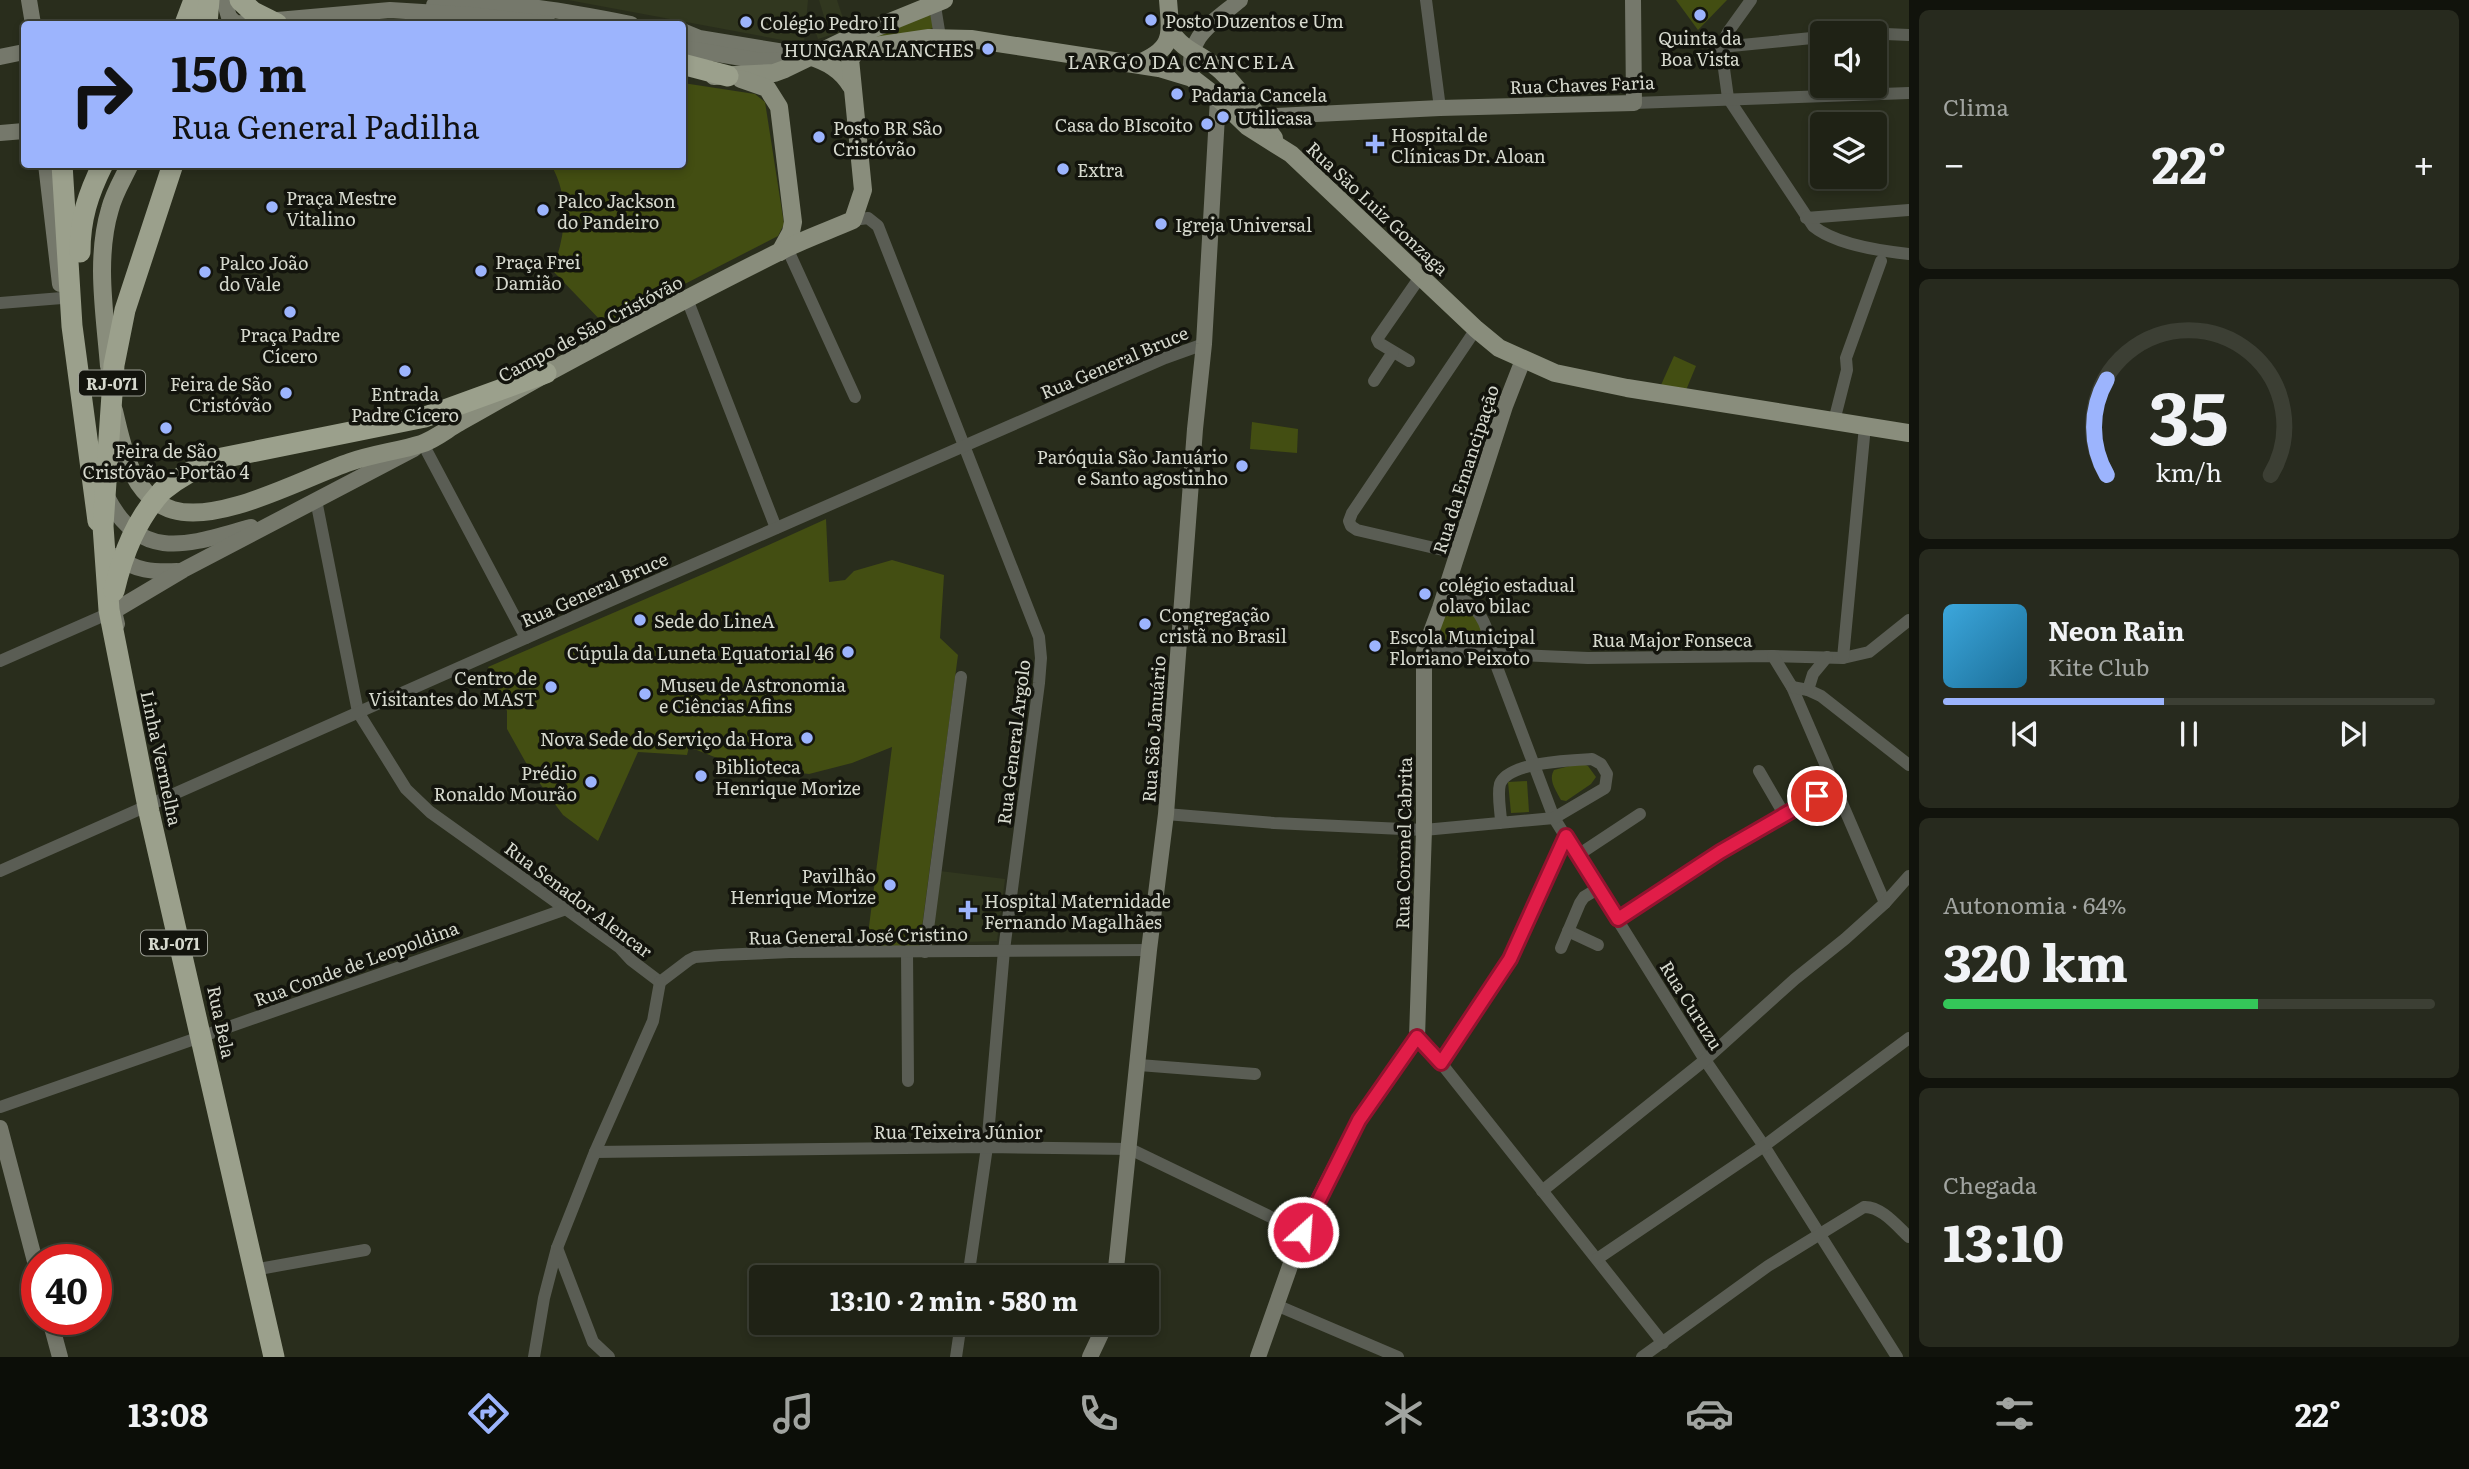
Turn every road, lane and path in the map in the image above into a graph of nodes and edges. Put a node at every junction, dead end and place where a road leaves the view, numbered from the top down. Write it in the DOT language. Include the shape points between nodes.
graph roads {
  1 [pos="29,0"];
  2 [pos="194,0"];
  3 [pos="207,0"];
  4 [pos="224,0"];
  5 [pos="240,0"];
  6 [pos="1168,0"];
  7 [pos="1240,0"];
  8 [pos="1426,0"];
  9 [pos="1633,0"];
  10 [pos="1751,0"];
  11 [pos="938,1"];
  12 [pos="390,10"];
  13 [pos="32,21"];
  14 [pos="186,21"];
  15 [pos="205,21"];
  16 [pos="232,21"];
  17 [pos="268,21"];
  18 [pos="270,21"];
  19 [pos="523,21"];
  20 [pos="615,21"];
  21 [pos="1171,31"];
  22 [pos="686,33"];
  23 [pos="1887,34"];
  24 [pos="1909,35"];
  25 [pos="940,37"];
  26 [pos="1810,38"];
  27 [pos="1721,47"];
  28 [pos="686,49"];
  29 [pos="1191,51"];
  30 [pos="21,53"];
  31 [pos="810,56"];
  32 [pos="0,57"];
  33 [pos="1137,64"];
  34 [pos="686,65"];
  35 [pos="686,74"];
  36 [pos="728,76"];
  37 [pos="1192,78"];
  38 [pos="852,87"];
  39 [pos="1909,93"];
  40 [pos="1218,98"];
  41 [pos="1728,98"];
  42 [pos="1634,103"];
  43 [pos="1440,108"];
  44 [pos="1257,117"];
  45 [pos="21,131"];
  46 [pos="0,133"];
  47 [pos="1280,146"];
  48 [pos="59,168"];
  49 [pos="59,168"];
  50 [pos="101,168"];
  51 [pos="117,168"];
  52 [pos="128,168"];
  53 [pos="170,168"];
  54 [pos="170,168"];
  55 [pos="118,188"];
  56 [pos="1909,210"];
  57 [pos="1806,218"];
  58 [pos="853,220"];
  59 [pos="783,250"];
  60 [pos="1909,254"];
  61 [pos="1881,261"];
  62 [pos="1420,277"];
  63 [pos="61,298"];
  64 [pos="687,299"];
  65 [pos="0,303"];
  66 [pos="1476,329"];
  67 [pos="1204,344"];
  68 [pos="1393,352"];
  69 [pos="1523,360"];
  70 [pos="1409,361"];
  71 [pos="547,373"];
  72 [pos="1374,381"];
  73 [pos="855,397"];
  74 [pos="1834,421"];
  75 [pos="1865,426"];
  76 [pos="1909,433"];
  77 [pos="423,444"];
  78 [pos="964,445"];
  79 [pos="107,497"];
  80 [pos="316,500"];
  81 [pos="279,520"];
  82 [pos="99,525"];
  83 [pos="776,528"];
  84 [pos="1457,553"];
  85 [pos="183,570"];
  86 [pos="1446,591"];
  87 [pos="111,610"];
  88 [pos="1909,620"];
  89 [pos="527,638"];
  90 [pos="1423,651"];
  91 [pos="1492,654"];
  92 [pos="1773,656"];
  93 [pos="1827,657"];
  94 [pos="1843,658"];
  95 [pos="0,661"];
  96 [pos="961,677"];
  97 [pos="1792,687"];
  98 [pos="1808,690"];
  99 [pos="358,712"];
  100 [pos="1535,764"];
  101 [pos="1909,765"];
  102 [pos="1759,771"];
  103 [pos="1833,786"];
  104 [pos="156,801"];
  105 [pos="1167,814"];
  106 [pos="1640,814"];
  107 [pos="1784,814"];
  108 [pos="1554,818"];
  109 [pos="1502,823"];
  110 [pos="1424,830"];
  111 [pos="1566,836"];
  112 [pos="1578,855"];
  113 [pos="0,871"];
  114 [pos="1909,876"];
  115 [pos="1598,888"];
  116 [pos="1885,903"];
  117 [pos="566,909"];
  118 [pos="1618,919"];
  119 [pos="1568,931"];
  120 [pos="1598,945"];
  121 [pos="1561,948"];
  122 [pos="1004,950"];
  123 [pos="1149,950"];
  124 [pos="907,952"];
  125 [pos="925,952"];
  126 [pos="660,982"];
  127 [pos="205,1036"];
  128 [pos="1417,1037"];
  129 [pos="1909,1038"];
  130 [pos="1705,1060"];
  131 [pos="1441,1063"];
  132 [pos="1139,1065"];
  133 [pos="1255,1074"];
  134 [pos="908,1081"];
  135 [pos="0,1107"];
  136 [pos="0,1128"];
  137 [pos="1763,1146"];
  138 [pos="987,1147"];
  139 [pos="1130,1149"];
  140 [pos="595,1152"];
  141 [pos="1542,1191"];
  142 [pos="1303,1232"];
  143 [pos="1820,1234"];
  144 [pos="1909,1237"];
  145 [pos="30,1244"];
  146 [pos="557,1248"];
  147 [pos="365,1250"];
  148 [pos="1597,1259"];
  149 [pos="970,1265"];
  150 [pos="1117,1265"];
  151 [pos="259,1269"];
  152 [pos="1276,1305"];
  153 [pos="54,1335"];
  154 [pos="959,1335"];
  155 [pos="1100,1335"];
  156 [pos="1663,1342"];
  157 [pos="60,1357"];
  158 [pos="267,1357"];
  159 [pos="274,1357"];
  160 [pos="283,1357"];
  161 [pos="534,1357"];
  162 [pos="609,1357"];
  163 [pos="956,1357"];
  164 [pos="1090,1357"];
  165 [pos="1258,1357"];
  166 [pos="1398,1357"];
  167 [pos="1642,1357"];
  168 [pos="1897,1357"];
  1 -- 13 [label="street"];
  2 -- 14 [label="highway"];
  3 -- 15 [label="highway"];
  4 -- 16 [label="street"];
  5 -- 18 [label="highway, bridge"];
  6 -- 21 [label="main road"];
  7 -- 29 [label="street" via="1202,32"];
  8 -- 43 [label="street"];
  9 -- 42 [label="street"];
  10 -- 27 [label="street"];
  11 -- 25 [label="street"];
  11 -- 31 [label="main road"];
  12 -- 17 [label="street"];
  12 -- 19 [label="street"];
  12 -- 20 [label="street" via="511,2"];
  21 -- 29 [label="main road"];
  21 -- 33 [label="main road" via="1158,54"];
  22 -- 31 [label="street"];
  23 -- 24 [label="street"];
  25 -- 33 [label="main road, Rua São Luiz Gonzaga"];
  25 -- 38 [label="main road, Rua São Luiz Gonzaga" via="858,50 849,63"];
  26 -- 27 [label="street"];
  27 -- 41 [label="street"];
  28 -- 31 [label="street" via="760,61"];
  29 -- 37 [label="street"];
  29 -- 44 [label="main road" via="1231,80"];
  30 -- 32 [label="street"];
  31 -- 36 [label="main road" via="774,73"];
  31 -- 38 [label="main road" via="833,66"];
  33 -- 37 [label="main road, Rua São Luiz Gonzaga"];
  34 -- 36 [label="highway"];
  35 -- 36 [label="main road"];
  36 -- 59 [label="main road" via="767,88 779,107 793,222"];
  37 -- 40 [label="main road, Rua São Luiz Gonzaga"];
  38 -- 58 [label="main road" via="863,190"];
  39 -- 41 [label="street, Rua Chaves Faria"];
  40 -- 44 [label="main road"];
  40 -- 47 [label="main road, Rua São Luiz Gonzaga" via="1248,127"];
  40 -- 67 [label="street, Rua São Januário"];
  41 -- 42 [label="street, Rua Chaves Faria"];
  41 -- 57 [label="street"];
  42 -- 43 [label="street, Rua Chaves Faria"];
  43 -- 44 [label="street, Rua Chaves Faria"];
  44 -- 47 [label="main road"];
  45 -- 46 [label="street"];
  47 -- 62 [label="main road, Rua São Luiz Gonzaga"];
  48 -- 82 [label="highway" via="72,326"];
  49 -- 63 [label="street, Campo de São Cristóvão"];
  50 -- 79 [label="highway" via="80,232 80,281"];
  51 -- 55 [label="main road"];
  52 -- 55 [label="main road, Campo de São Cristóvão"];
  53 -- 82 [label="highway, Linha Vermelha / RJ-071, bridge" via="125,297 110,364"];
  54 -- 87 [label="highway, Linha Vermelha / RJ-071, bridge" via="132,288 114,365 103,526"];
  55 -- 77 [label="main road, Campo de São Cristóvão" via="104,233 102,264 112,400 134,475 158,503 172,510 212,511 352,462"];
  56 -- 57 [label="street"];
  57 -- 60 [label="street" via="1832,237"];
  58 -- 59 [label="main road, Campo de São Cristóvão"];
  58 -- 78 [label="street, Rua General Argolo" via="868,218 878,226"];
  59 -- 64 [label="main road, Campo de São Cristóvão"];
  59 -- 73 [label="street"];
  61 -- 74 [label="street" via="1846,358"];
  62 -- 66 [label="main road, Rua São Luiz Gonzaga"];
  62 -- 68 [label="street" via="1377,339"];
  63 -- 65 [label="street"];
  63 -- 85 [label="street, Campo de São Cristóvão" via="96,528 107,548 136,568"];
  64 -- 71 [label="main road, Campo de São Cristóvão"];
  64 -- 83 [label="street"];
  66 -- 69 [label="main road, Rua São Luiz Gonzaga"];
  66 -- 84 [label="street" via="1349,521 1357,530"];
  67 -- 78 [label="street, Rua General Bruce"];
  67 -- 105 [label="street, Rua São Januário"];
  68 -- 70 [label="street"];
  68 -- 72 [label="street"];
  69 -- 74 [label="main road, Rua São Luiz Gonzaga" via="1602,384"];
  69 -- 84 [label="street, Rua da Emancipação"];
  71 -- 77 [label="main road, Campo de São Cristóvão"];
  71 -- 87 [label="highway, bridge" via="425,417 202,464 162,491 138,522 121,561"];
  74 -- 75 [label="main road, Rua São Luiz Gonzaga"];
  75 -- 76 [label="main road, Rua São Luiz Gonzaga"];
  75 -- 94 [label="street"];
  77 -- 80 [label="street, Campo de São Cristóvão"];
  77 -- 89 [label="street"];
  78 -- 83 [label="street, Rua General Bruce"];
  78 -- 122 [label="street, Rua General Argolo" via="1036,628 1041,658"];
  79 -- 81 [label="street, Campo de São Cristóvão" via="129,527 145,537 176,545"];
  80 -- 81 [label="street, Campo de São Cristóvão"];
  80 -- 99 [label="street, Rua Senador Alencar"];
  81 -- 85 [label="street, Campo de São Cristóvão"];
  82 -- 158 [label="highway, Linha Vermelha / RJ-071, bridge" via="104,611"];
  83 -- 89 [label="street, Rua General Bruce"];
  84 -- 86 [label="street, Rua da Emancipação"];
  85 -- 87 [label="street"];
  86 -- 90 [label="street, Rua da Emancipação"];
  86 -- 91 [label="street, Rua Curuzu" via="1478,611"];
  87 -- 95 [label="street"];
  87 -- 104 [label="street, Rua Bela"];
  87 -- 159 [label="highway, Linha Vermelha / RJ-071, bridge" via="152,826"];
  88 -- 94 [label="street, Rua Major Fonseca" via="1869,652"];
  89 -- 99 [label="street, Rua General Bruce"];
  90 -- 91 [label="street, Rua Major Fonseca"];
  90 -- 110 [label="street, Rua Coronel Cabrita"];
  91 -- 92 [label="street, Rua Major Fonseca"];
  91 -- 100 [label="street, Rua Curuzu"];
  92 -- 93 [label="street, Rua Major Fonseca"];
  92 -- 97 [label="street"];
  93 -- 94 [label="street, Rua Major Fonseca"];
  93 -- 98 [label="street" via="1813,674"];
  96 -- 125 [label="street"];
  97 -- 98 [label="street"];
  97 -- 103 [label="street"];
  98 -- 101 [label="street"];
  99 -- 104 [label="street, Rua General Bruce"];
  99 -- 117 [label="street, Rua Senador Alencar" via="416,800"];
  100 -- 108 [label="street, Rua Curuzu"];
  100 -- 108 [label="street" via="1592,759 1607,774 1605,788"];
  100 -- 109 [label="street" via="1508,774 1501,782"];
  102 -- 107 [label="street"];
  103 -- 107 [label="street"];
  103 -- 116 [label="street"];
  104 -- 113 [label="street, Rua General Bruce"];
  104 -- 127 [label="street, Rua Bela"];
  105 -- 110 [label="street"];
  105 -- 123 [label="street, Rua São Januário"];
  106 -- 112 [label="street"];
  107 -- 118 [label="street"];
  108 -- 109 [label="street"];
  108 -- 111 [label="street, Rua Curuzu"];
  109 -- 110 [label="street"];
  110 -- 128 [label="street, Rua Coronel Cabrita"];
  111 -- 112 [label="street, Rua Curuzu"];
  111 -- 131 [label="street" via="1510,959"];
  112 -- 115 [label="street, Rua Curuzu"];
  114 -- 116 [label="street"];
  115 -- 118 [label="street, Rua Curuzu"];
  115 -- 119 [label="street" via="1584,897"];
  116 -- 130 [label="street"];
  117 -- 126 [label="street, Rua Senador Alencar"];
  117 -- 127 [label="street, Rua Conde de Leopoldina"];
  118 -- 130 [label="street, Rua Curuzu"];
  119 -- 120 [label="street"];
  119 -- 121 [label="street"];
  122 -- 123 [label="street, Rua General José Cristino"];
  122 -- 125 [label="street, Rua General José Cristino"];
  122 -- 138 [label="street, Rua General Argolo"];
  123 -- 132 [label="street, Rua São Januário"];
  124 -- 125 [label="street, Rua General José Cristino"];
  124 -- 126 [label="street, Rua General José Cristino" via="695,957"];
  124 -- 134 [label="street"];
  126 -- 140 [label="street" via="653,1021"];
  127 -- 135 [label="street, Rua Conde de Leopoldina"];
  127 -- 151 [label="street, Rua Bela"];
  128 -- 131 [label="street"];
  128 -- 142 [label="street" via="1359,1120"];
  129 -- 137 [label="street"];
  130 -- 137 [label="street, Rua Curuzu"];
  130 -- 141 [label="street"];
  131 -- 141 [label="street"];
  132 -- 133 [label="street"];
  132 -- 139 [label="street, Rua São Januário"];
  136 -- 145 [label="street"];
  137 -- 143 [label="street, Rua Curuzu"];
  137 -- 148 [label="street"];
  138 -- 139 [label="street, Rua Teixeira Júnior"];
  138 -- 140 [label="street, Rua Teixeira Júnior"];
  138 -- 149 [label="street, Rua General Argolo"];
  139 -- 142 [label="street, Rua Teixeira Júnior"];
  139 -- 150 [label="street, Rua São Januário"];
  140 -- 146 [label="street"];
  141 -- 148 [label="street"];
  142 -- 152 [label="street"];
  143 -- 144 [label="street" via="1870,1206"];
  143 -- 156 [label="street"];
  143 -- 168 [label="street, Rua Curuzu"];
  146 -- 161 [label="street"];
  146 -- 162 [label="street" via="593,1342"];
  147 -- 151 [label="street"];
  148 -- 156 [label="street"];
  151 -- 160 [label="street, Rua Bela"];
  152 -- 165 [label="street"];
  152 -- 166 [label="street"];
  153 -- 157 [label="street"];
  154 -- 163 [label="street"];
  155 -- 164 [label="street"];
  156 -- 167 [label="street"];
}
